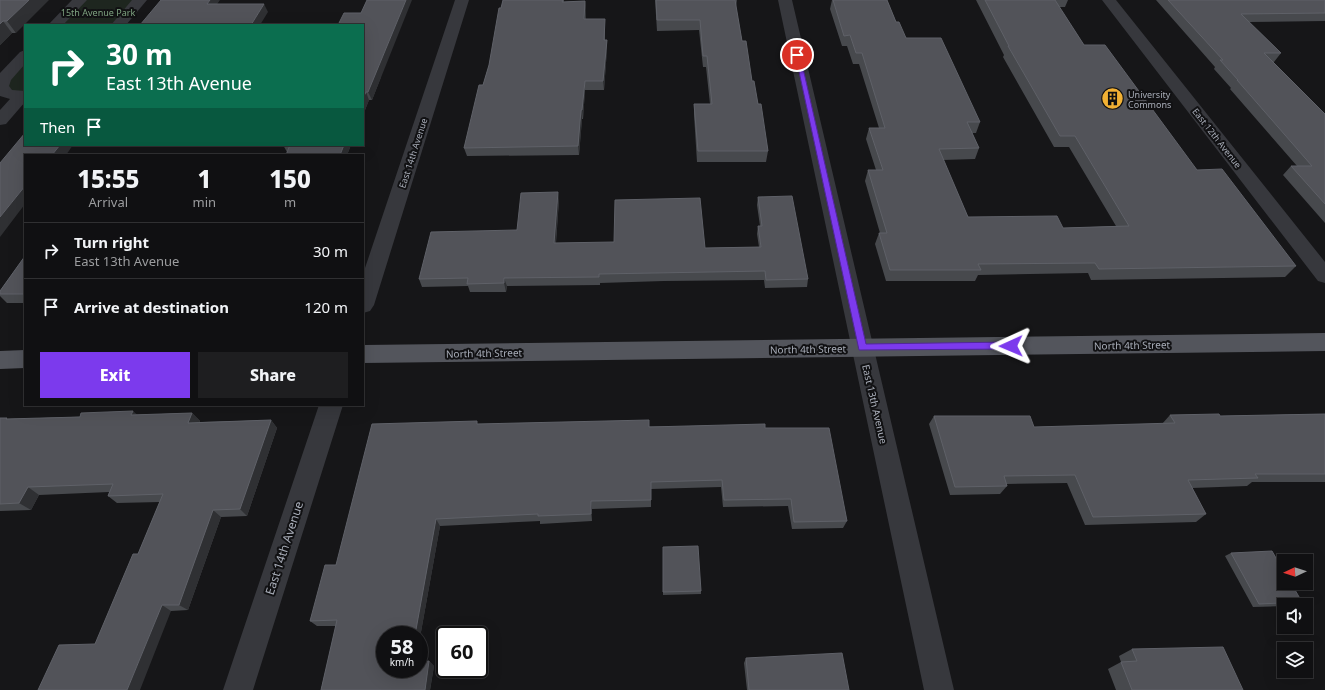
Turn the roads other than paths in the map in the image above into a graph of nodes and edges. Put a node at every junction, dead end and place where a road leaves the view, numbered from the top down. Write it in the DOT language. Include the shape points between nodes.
graph roads {
  1 [pos="80,0"];
  2 [pos="140,0"];
  3 [pos="462,0"];
  4 [pos="785,0"];
  5 [pos="1109,0"];
  6 [pos="56,24"];
  7 [pos="119,24"];
  8 [pos="24,56"];
  9 [pos="23,97"];
  10 [pos="0,120"];
  11 [pos="1325,276"];
  12 [pos="364,302"];
  13 [pos="1325,342"];
  14 [pos="862,348"];
  15 [pos="364,354"];
  16 [pos="24,359"];
  17 [pos="0,360"];
  18 [pos="331,406"];
  19 [pos="238,690"];
  20 [pos="939,690"];
  1 -- 6 [label="street"];
  2 -- 7 [label="street"];
  3 -- 12 [label="street, East 14th Avenue"];
  4 -- 14 [label="street, East 13th Avenue"];
  5 -- 11 [label="street, East 12th Avenue"];
  8 -- 9 [label="street" via="3,80 1,86 6,93"];
  9 -- 10 [label="street"];
  13 -- 14 [label="main road, North 4th Street"];
  14 -- 15 [label="main road, North 4th Street"];
  14 -- 20 [label="street, East 13th Avenue"];
  16 -- 17 [label="main road"];
  18 -- 19 [label="street, East 14th Avenue"];
}
